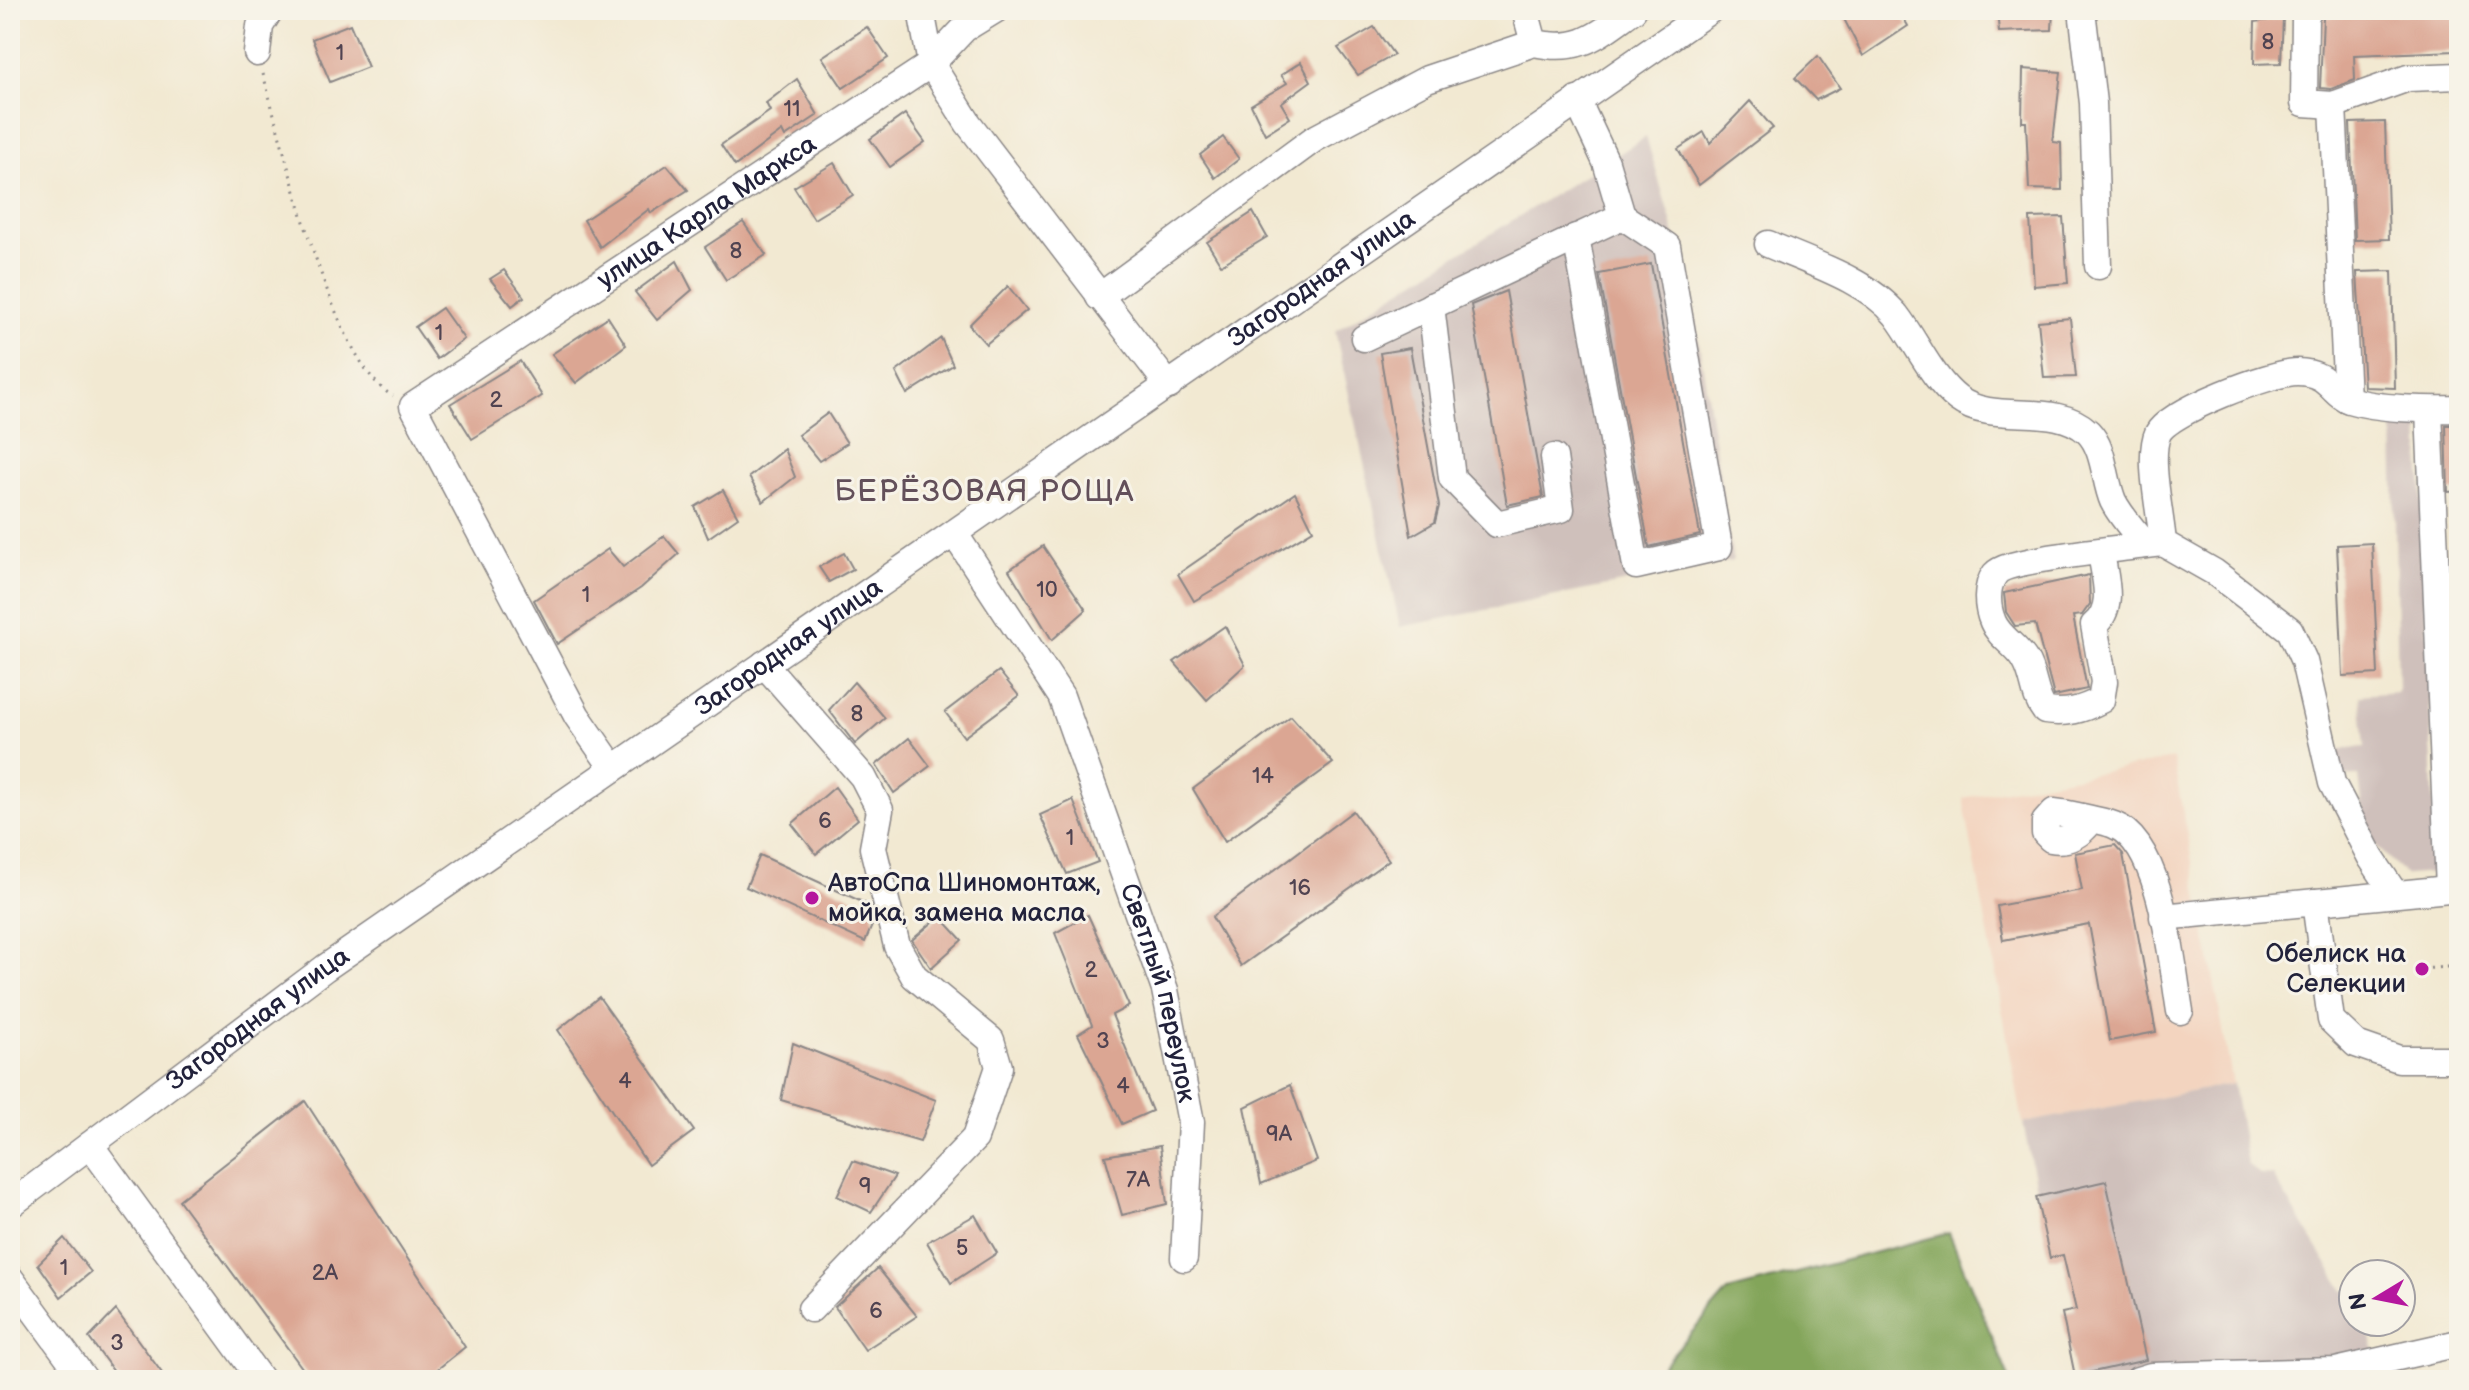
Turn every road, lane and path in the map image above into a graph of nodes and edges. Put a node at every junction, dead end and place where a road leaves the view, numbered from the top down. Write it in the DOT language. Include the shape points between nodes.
graph roads {
  1 [pos="232,10"];
  2 [pos="270,10"];
  3 [pos="921,10"];
  4 [pos="995,10"];
  5 [pos="1525,10"];
  6 [pos="1609,10"];
  7 [pos="1633,10"];
  8 [pos="1710,10"];
  9 [pos="2082,10"];
  10 [pos="2309,10"];
  11 [pos="1597,36"];
  12 [pos="1534,43"];
  13 [pos="257,53"];
  14 [pos="931,64"];
  15 [pos="2459,76"];
  16 [pos="1577,100"];
  17 [pos="2333,105"];
  18 [pos="1622,216"];
  19 [pos="1576,237"];
  20 [pos="1768,244"];
  21 [pos="2098,266"];
  22 [pos="1099,297"];
  23 [pos="1431,306"];
  24 [pos="1364,338"];
  25 [pos="1169,386"];
  26 [pos="2347,399"];
  27 [pos="413,406"];
  28 [pos="2459,409"];
  29 [pos="2429,410"];
  30 [pos="1554,457"];
  31 [pos="954,533"];
  32 [pos="2155,544"];
  33 [pos="2101,552"];
  34 [pos="764,664"];
  35 [pos="613,768"];
  36 [pos="2090,822"];
  37 [pos="2454,888"];
  38 [pos="2395,894"];
  39 [pos="2315,902"];
  40 [pos="2163,917"];
  41 [pos="2459,966"];
  42 [pos="2422,969"];
  43 [pos="2180,1011"];
  44 [pos="2459,1059"];
  45 [pos="90,1145"];
  46 [pos="10,1205"];
  47 [pos="1184,1258"];
  48 [pos="10,1278"];
  49 [pos="811,1309"];
  50 [pos="2459,1343"];
  51 [pos="85,1380"];
  52 [pos="261,1380"];
  53 [pos="2138,1380"];
  1 -- 13 [label="path"];
  2 -- 13 [label="street" via="260,26"];
  3 -- 14 [label="street"];
  4 -- 14 [label="street, улица Карла Маркса" via="964,29"];
  5 -- 12 [label="street"];
  6 -- 11 [label="street"];
  7 -- 11 [label="street"];
  8 -- 16 [label="street, Загородная улица"];
  9 -- 21 [label="street" via="2093,103"];
  10 -- 17 [label="street" via="2304,103"];
  11 -- 12 [label="street" via="1562,49"];
  12 -- 22 [label="street" via="1427,79 1314,139"];
  13 -- 27 [label="path" via="328,299 368,374 381,390"];
  14 -- 22 [label="street" via="968,123"];
  14 -- 27 [label="street, улица Карла Маркса"];
  15 -- 17 [label="street" via="2408,78"];
  16 -- 18 [label="street" via="1606,162"];
  16 -- 25 [label="street, Загородная улица"];
  17 -- 26 [label="street"];
  18 -- 19 [label="street"];
  18 -- 19 [label="street" via="1667,246 1719,547 1636,566"];
  19 -- 23 [label="street"];
  20 -- 32 [label="street" via="1833,273 1894,313 1959,400 1984,409 2067,421 2089,433 2113,500"];
  22 -- 25 [label="street"];
  23 -- 24 [label="street"];
  23 -- 30 [label="street" via="1452,478 1497,524 1561,509"];
  25 -- 31 [label="street, Загородная улица"];
  26 -- 29 [label="street"];
  26 -- 32 [label="street" via="2326,379 2296,372 2260,381 2169,420 2158,433 2154,457"];
  27 -- 35 [label="street" via="577,716"];
  28 -- 29 [label="street"];
  29 -- 37 [label="street"];
  31 -- 34 [label="street, Загородная улица"];
  31 -- 47 [label="street, Светлый переулок" via="1061,696 1165,990 1191,1122"];
  32 -- 33 [label="street"];
  32 -- 38 [label="street" via="2214,572 2290,630 2304,661 2332,783"];
  33 -- 33 [label="street" via="2011,565 1995,574 1987,594 1993,624 2025,660 2045,711 2083,710 2101,700 2104,682 2094,625 2108,606"];
  34 -- 35 [label="street, Загородная улица"];
  34 -- 49 [label="street" via="863,777 880,810 873,848 897,946 914,976 991,1040 999,1067 975,1138"];
  35 -- 45 [label="street, Загородная улица" via="325,968"];
  36 -- 40 [label="street" via="2114,825 2132,839 2148,861"];
  37 -- 38 [label="street"];
  38 -- 39 [label="street"];
  39 -- 40 [label="street"];
  39 -- 44 [label="street" via="2331,1020 2356,1044 2399,1059"];
  40 -- 43 [label="street"];
  41 -- 42 [label="path"];
  45 -- 46 [label="street, Загородная улица"];
  45 -- 52 [label="street"];
  48 -- 51 [label="street"];
  50 -- 53 [label="street" via="2336,1371"];
}
